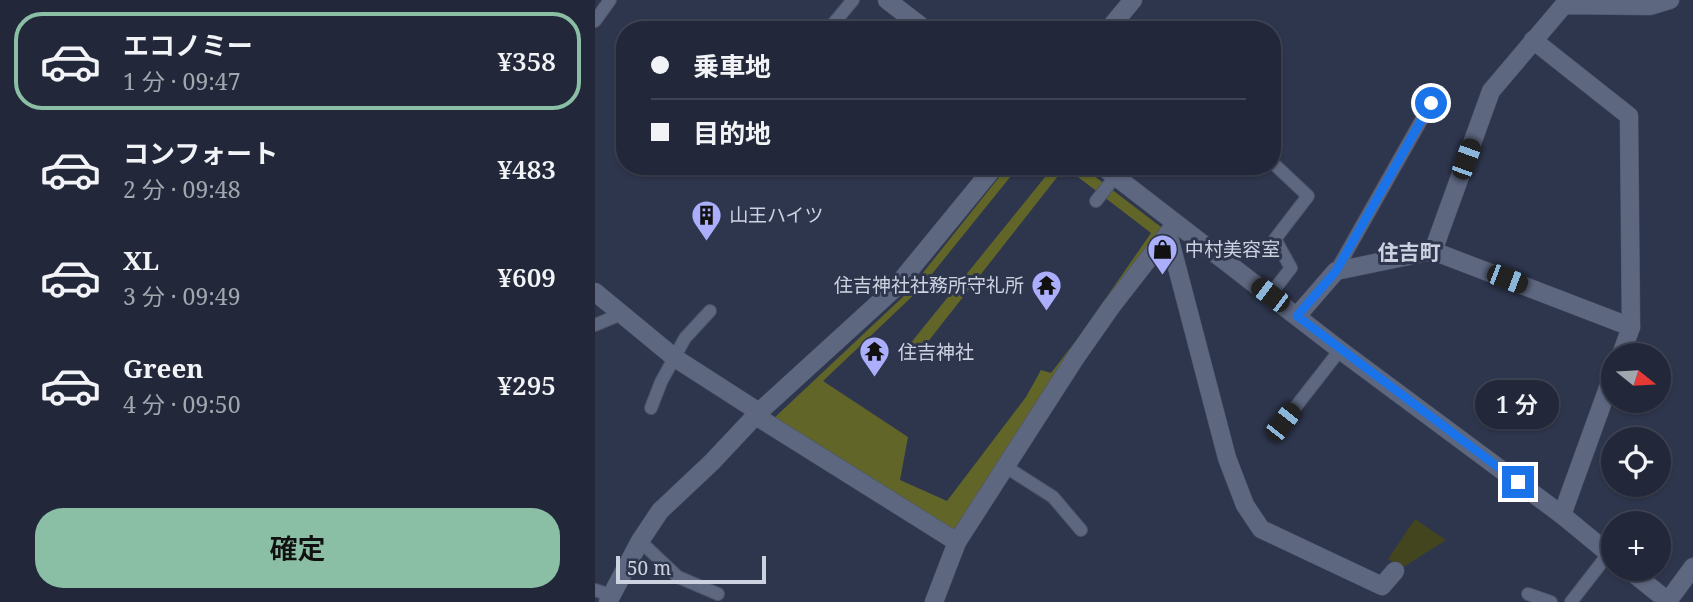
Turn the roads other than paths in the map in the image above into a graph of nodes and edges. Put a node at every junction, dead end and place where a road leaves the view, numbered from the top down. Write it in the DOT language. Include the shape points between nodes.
graph roads {
  1 [pos="610,0"];
  2 [pos="853,0"];
  3 [pos="887,0"];
  4 [pos="1133,0"];
  5 [pos="1670,0"];
  6 [pos="595,21"];
  7 [pos="836,21"];
  8 [pos="914,21"];
  9 [pos="1116,21"];
  10 [pos="1533,40"];
  11 [pos="1431,103"];
  12 [pos="1281,171"];
  13 [pos="988,175"];
  14 [pos="1107,175"];
  15 [pos="1113,175"];
  16 [pos="1096,201"];
  17 [pos="1172,228"];
  18 [pos="1433,251"];
  19 [pos="1336,271"];
  20 [pos="595,292"];
  21 [pos="1270,295"];
  22 [pos="710,311"];
  23 [pos="621,314"];
  24 [pos="1297,316"];
  25 [pos="595,325"];
  26 [pos="1631,327"];
  27 [pos="1625,343"];
  28 [pos="1340,350"];
  29 [pos="675,358"];
  30 [pos="1601,407"];
  31 [pos="651,408"];
  32 [pos="758,414"];
  33 [pos="1283,422"];
  34 [pos="1006,467"];
  35 [pos="1562,515"];
  36 [pos="1081,530"];
  37 [pos="640,541"];
  38 [pos="957,542"];
  39 [pos="1601,547"];
  40 [pos="1601,567"];
  41 [pos="1693,567"];
  42 [pos="1395,571"];
  43 [pos="1643,581"];
  44 [pos="717,594"];
  45 [pos="1528,594"];
  46 [pos="605,596"];
  47 [pos="934,602"];
  48 [pos="1551,602"];
  49 [pos="1571,602"];
  50 [pos="1668,602"];
  1 -- 6 [label="lane"];
  2 -- 7 [label="lane"];
  3 -- 8 [label="street"];
  4 -- 9 [label="street"];
  5 -- 10 [label="street" via="1650,6 1564,5"];
  10 -- 18 [label="street" via="1491,91"];
  10 -- 26 [label="street" via="1629,116"];
  11 -- 19 [label="lane"];
  12 -- 21 [label="lane" via="1308,196 1275,239 1290,268"];
  13 -- 32 [label="street" via="895,288"];
  14 -- 16 [label="lane"];
  15 -- 17 [label="street"];
  17 -- 21 [label="street"];
  17 -- 34 [label="street" via="1104,317"];
  17 -- 42 [label="street" via="1227,458 1245,505 1261,529 1382,586"];
  18 -- 19 [label="street"];
  18 -- 26 [label="street"];
  19 -- 24 [label="street"];
  20 -- 23 [label="street"];
  21 -- 24 [label="street"];
  22 -- 29 [label="lane" via="685,338"];
  23 -- 25 [label="lane"];
  23 -- 29 [label="street"];
  24 -- 28 [label="street"];
  26 -- 27 [label="street"];
  28 -- 33 [label="lane"];
  28 -- 35 [label="street"];
  29 -- 31 [label="lane"];
  29 -- 32 [label="street"];
  30 -- 35 [label="street"];
  32 -- 37 [label="street" via="660,511"];
  32 -- 38 [label="street"];
  34 -- 36 [label="lane" via="1053,497"];
  34 -- 38 [label="street"];
  35 -- 39 [label="street"];
  37 -- 44 [label="lane" via="678,577"];
  37 -- 46 [label="street"];
  38 -- 47 [label="street"];
  40 -- 49 [label="lane"];
  41 -- 50 [label="street"];
  43 -- 50 [label="street"];
  45 -- 48 [label="lane"];
}
